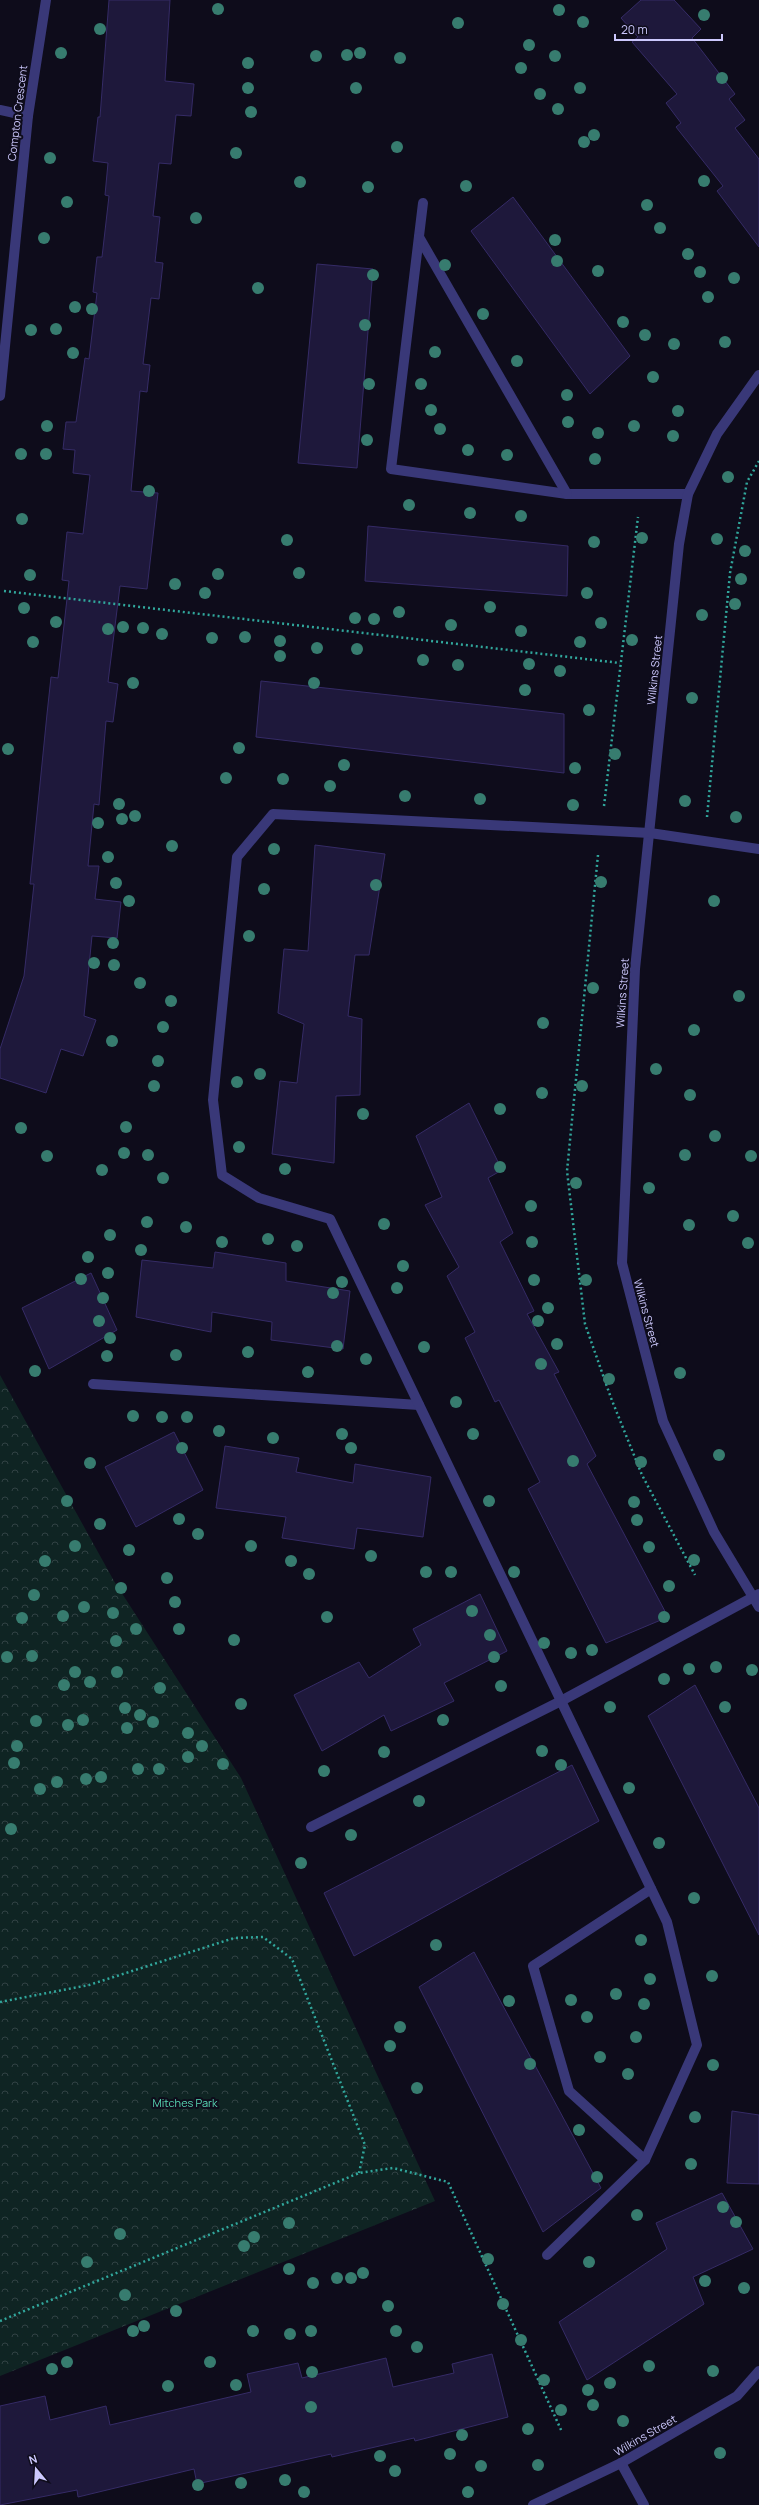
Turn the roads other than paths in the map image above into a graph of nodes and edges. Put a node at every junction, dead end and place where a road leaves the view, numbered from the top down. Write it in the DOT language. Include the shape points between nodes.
graph roads {
  1 [pos="46,0"];
  2 [pos="0,110"];
  3 [pos="28,116"];
  4 [pos="423,203"];
  5 [pos="419,237"];
  6 [pos="759,375"];
  7 [pos="0,396"];
  8 [pos="567,494"];
  9 [pos="688,494"];
  10 [pos="650,833"];
  11 [pos="759,849"];
  12 [pos="93,1384"];
  13 [pos="419,1405"];
  14 [pos="756,1596"];
  15 [pos="759,1607"];
  16 [pos="561,1702"];
  17 [pos="311,1828"];
  18 [pos="651,1889"];
  19 [pos="645,2160"];
  20 [pos="547,2254"];
  21 [pos="759,2371"];
  22 [pos="621,2463"];
  23 [pos="533,2505"];
  24 [pos="644,2505"];
  1 -- 3 [label="street, Compton Crescent"];
  2 -- 3 [label="street"];
  3 -- 7 [label="street, Compton Crescent"];
  4 -- 5 [label="street"];
  5 -- 8 [label="street"];
  5 -- 8 [label="street" via="391,469"];
  6 -- 9 [label="street, Wilkins Street" via="716,434"];
  8 -- 9 [label="street"];
  9 -- 10 [label="street, Wilkins Street" via="679,544"];
  10 -- 11 [label="street"];
  10 -- 13 [label="street" via="273,814 237,857 213,1100 222,1175 259,1198 330,1219"];
  10 -- 14 [label="street, Wilkins Street" via="635,969 622,1263 663,1421 714,1532"];
  12 -- 13 [label="street"];
  13 -- 16 [label="street"];
  14 -- 15 [label="street, Wilkins Street"];
  14 -- 16 [label="street"];
  16 -- 17 [label="street"];
  16 -- 18 [label="street"];
  18 -- 19 [label="street" via="667,1922 697,2045"];
  18 -- 19 [label="street" via="533,1966 569,2091"];
  19 -- 20 [label="street"];
  21 -- 22 [label="street, Wilkins Street" via="737,2396"];
  22 -- 23 [label="street, Wilkins Street"];
  22 -- 24 [label="street"];
}
